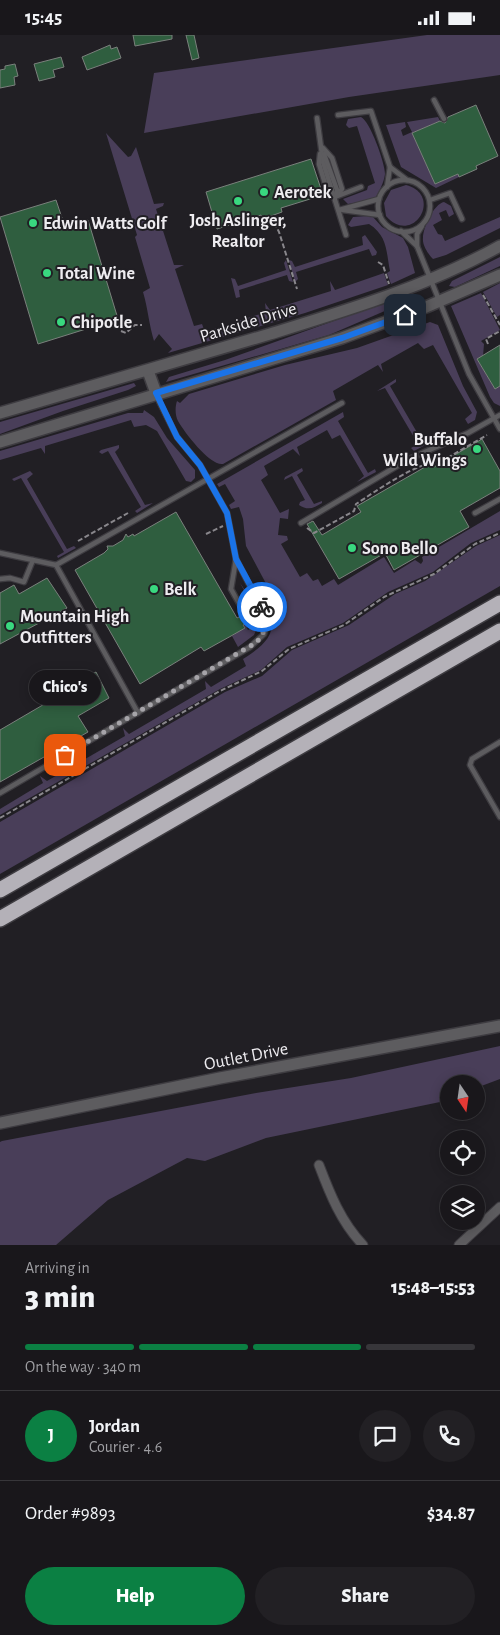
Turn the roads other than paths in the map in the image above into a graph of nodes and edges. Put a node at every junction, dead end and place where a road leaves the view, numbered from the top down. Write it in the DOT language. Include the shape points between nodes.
graph roads {
  1 [pos="434,100"];
  2 [pos="338,115"];
  3 [pos="317,118"];
  4 [pos="444,119"];
  5 [pos="322,147"];
  6 [pos="390,167"];
  7 [pos="407,180"];
  8 [pos="361,187"];
  9 [pos="386,187"];
  10 [pos="335,197"];
  11 [pos="379,199"];
  12 [pos="430,200"];
  13 [pos="339,210"];
  14 [pos="380,215"];
  15 [pos="462,219"];
  16 [pos="422,225"];
  17 [pos="401,231"];
  18 [pos="346,235"];
  19 [pos="416,246"];
  20 [pos="500,246"];
  21 [pos="500,275"];
  22 [pos="429,279"];
  23 [pos="438,301"];
  24 [pos="148,371"];
  25 [pos="156,393"];
  26 [pos="342,403"];
  27 [pos="0,413"];
  28 [pos="500,415"];
  29 [pos="494,418"];
  30 [pos="500,429"];
  31 [pos="0,442"];
  32 [pos="207,479"];
  33 [pos="500,499"];
  34 [pos="475,513"];
  35 [pos="301,523"];
  36 [pos="0,553"];
  37 [pos="236,559"];
  38 [pos="32,560"];
  39 [pos="56,565"];
  40 [pos="0,579"];
  41 [pos="500,603"];
  42 [pos="245,614"];
  43 [pos="500,631"];
  44 [pos="138,713"];
  45 [pos="500,742"];
  46 [pos="0,793"];
  47 [pos="500,817"];
  48 [pos="0,890"];
  49 [pos="0,919"];
  50 [pos="500,1026"];
  51 [pos="0,1123"];
  52 [pos="319,1165"];
  53 [pos="500,1207"];
  54 [pos="363,1245"];
  55 [pos="459,1245"];
  1 -- 4 [label="lane"];
  2 -- 6 [label="lane" via="371,111"];
  3 -- 5 [label="lane"];
  5 -- 10 [label="lane" via="319,164 328,193"];
  5 -- 10 [label="lane" via="332,158 342,189"];
  6 -- 7 [label="lane"];
  6 -- 9 [label="lane"];
  7 -- 9 [label="lane"];
  7 -- 12 [label="lane" via="422,186"];
  8 -- 10 [label="lane"];
  9 -- 11 [label="lane"];
  10 -- 13 [label="lane"];
  11 -- 13 [label="lane"];
  11 -- 14 [label="lane"];
  12 -- 15 [label="lane" via="450,193"];
  12 -- 16 [label="lane" via="430,210"];
  13 -- 14 [label="lane"];
  13 -- 18 [label="lane"];
  14 -- 17 [label="lane" via="390,228"];
  16 -- 17 [label="lane" via="414,230"];
  16 -- 19 [label="lane"];
  17 -- 19 [label="lane"];
  19 -- 22 [label="lane"];
  20 -- 22 [label="street, Parkside Drive"];
  21 -- 23 [label="street"];
  22 -- 23 [label="lane"];
  22 -- 24 [label="street, Parkside Drive" via="340,312"];
  23 -- 25 [label="street" via="342,338"];
  23 -- 29 [label="lane" via="469,374"];
  24 -- 25 [label="street"];
  24 -- 27 [label="street, Parkside Drive"];
  25 -- 31 [label="street"];
  25 -- 32 [label="lane" via="177,437"];
  26 -- 32 [label="lane"];
  28 -- 29 [label="lane"];
  29 -- 30 [label="lane"];
  29 -- 35 [label="lane" via="409,459"];
  32 -- 37 [label="lane" via="227,513"];
  32 -- 39 [label="lane"];
  33 -- 34 [label="lane"];
  36 -- 38 [label="lane"];
  37 -- 42 [label="lane" via="231,589"];
  37 -- 44 [label="lane" via="264,613 264,634 250,647"];
  38 -- 39 [label="lane"];
  38 -- 40 [label="lane" via="24,582"];
  39 -- 44 [label="lane"];
  41 -- 48 [label="highway"];
  43 -- 49 [label="highway"];
  44 -- 46 [label="lane"];
  45 -- 47 [label="lane" via="472,759 470,765"];
  50 -- 51 [label="street, Outlet Drive"];
  52 -- 54 [label="street" via="332,1198 352,1233"];
  53 -- 55 [label="street"];
}
